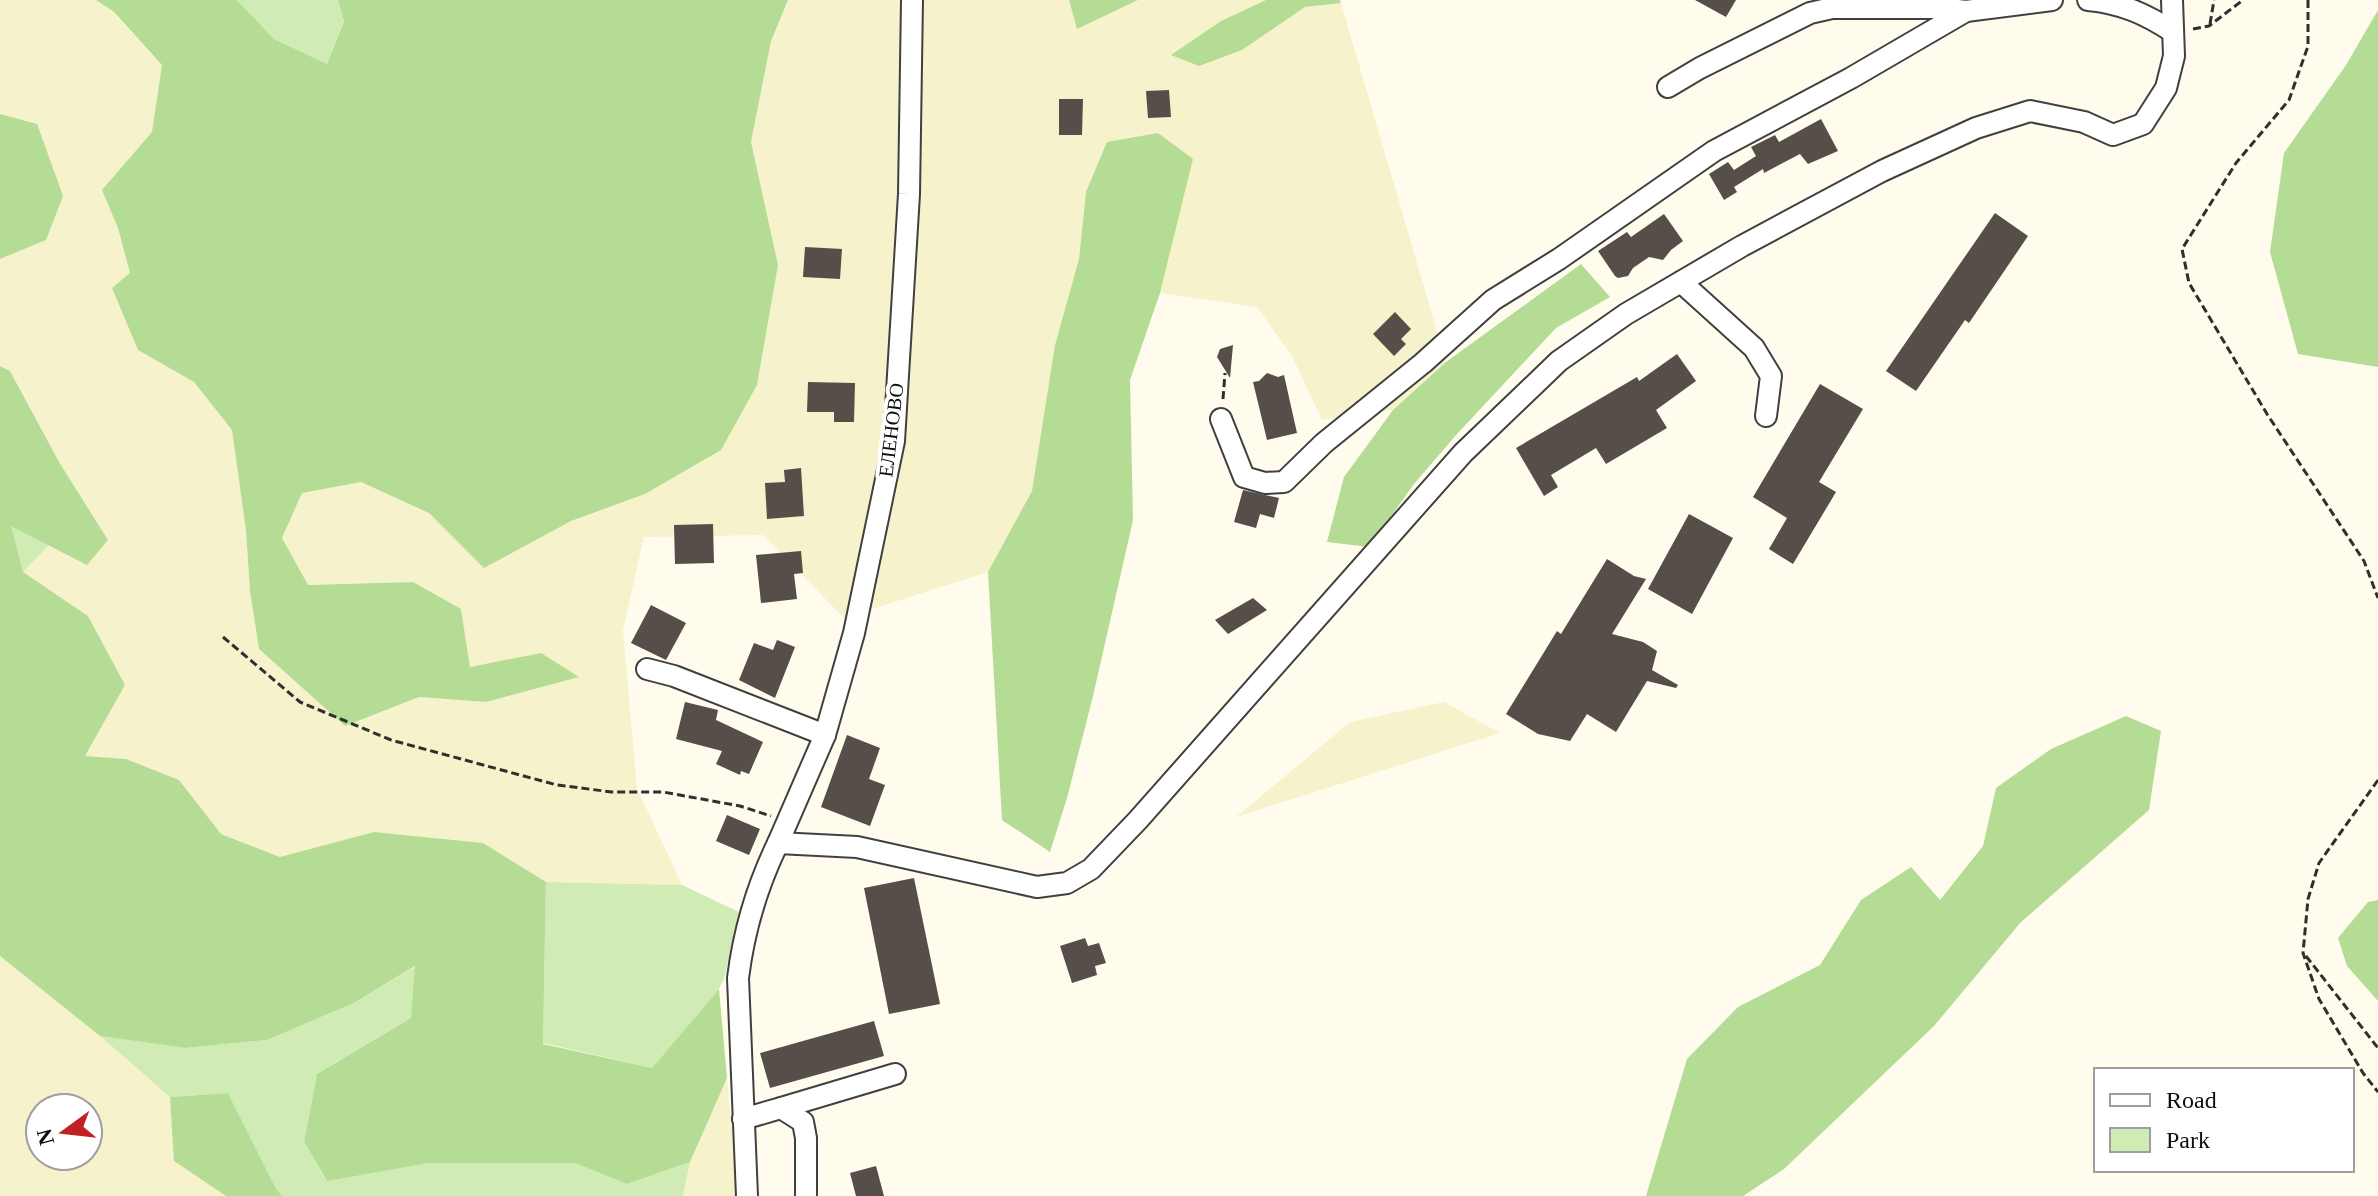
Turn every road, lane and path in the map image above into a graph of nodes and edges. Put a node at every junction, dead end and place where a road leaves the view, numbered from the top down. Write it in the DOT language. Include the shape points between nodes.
graph roads {
  1 [pos="912,0"];
  2 [pos="2052,0"];
  3 [pos="2088,0"];
  4 [pos="2172,0"];
  5 [pos="2214,0"];
  6 [pos="2243,0"];
  7 [pos="2308,0"];
  8 [pos="1966,11"];
  9 [pos="2209,26"];
  10 [pos="2173,32"];
  11 [pos="1668,87"];
  12 [pos="1681,282"];
  13 [pos="1225,373"];
  14 [pos="1766,416"];
  15 [pos="1221,419"];
  16 [pos="2378,598"];
  17 [pos="223,637"];
  18 [pos="647,669"];
  19 [pos="825,735"];
  20 [pos="2378,780"];
  21 [pos="787,822"];
  22 [pos="778,843"];
  23 [pos="2303,953"];
  24 [pos="2378,1048"];
  25 [pos="895,1074"];
  26 [pos="2378,1092"];
  27 [pos="781,1108"];
  28 [pos="743,1119"];
  29 [pos="747,1196"];
  30 [pos="806,1196"];
  1 -- 19 [label="street, ЕЛЕНОВО" via="909,194 894,441 854,633"];
  2 -- 8 [label="street"];
  3 -- 10 [label="street" via="2122,5"];
  4 -- 10 [label="street"];
  5 -- 9 [label="path"];
  6 -- 9 [label="path"];
  7 -- 16 [label="path" via="2308,46 2289,100 2236,163 2182,249 2189,283 2364,561"];
  8 -- 11 [label="street" via="1870,7 1810,13"];
  8 -- 15 [label="street" via="1714,151 1493,300 1284,482 1244,477"];
  9 -- 10 [label="path"];
  10 -- 12 [label="street" via="2166,88 2143,124 2113,135 2084,122 2030,111 1976,128 1882,171"];
  12 -- 14 [label="street" via="1754,348 1771,376"];
  12 -- 22 [label="street" via="1559,361 1463,453 1091,869 1067,883 1037,887 857,847"];
  13 -- 15 [label="path"];
  17 -- 21 [label="path" via="300,702 391,740 557,785 663,792 740,806"];
  18 -- 19 [label="street"];
  19 -- 21 [label="street, ЕЛЕНОВО"];
  20 -- 23 [label="path" via="2319,863 2308,899"];
  21 -- 22 [label="street, ЕЛЕНОВО"];
  22 -- 28 [label="street, ЕЛЕНОВО" via="759,882 741,954"];
  23 -- 24 [label="path"];
  23 -- 26 [label="path" via="2319,999"];
  25 -- 27 [label="street"];
  27 -- 28 [label="street"];
  27 -- 30 [label="street" via="803,1122"];
  28 -- 29 [label="street, ЕЛЕНОВО"];
}
